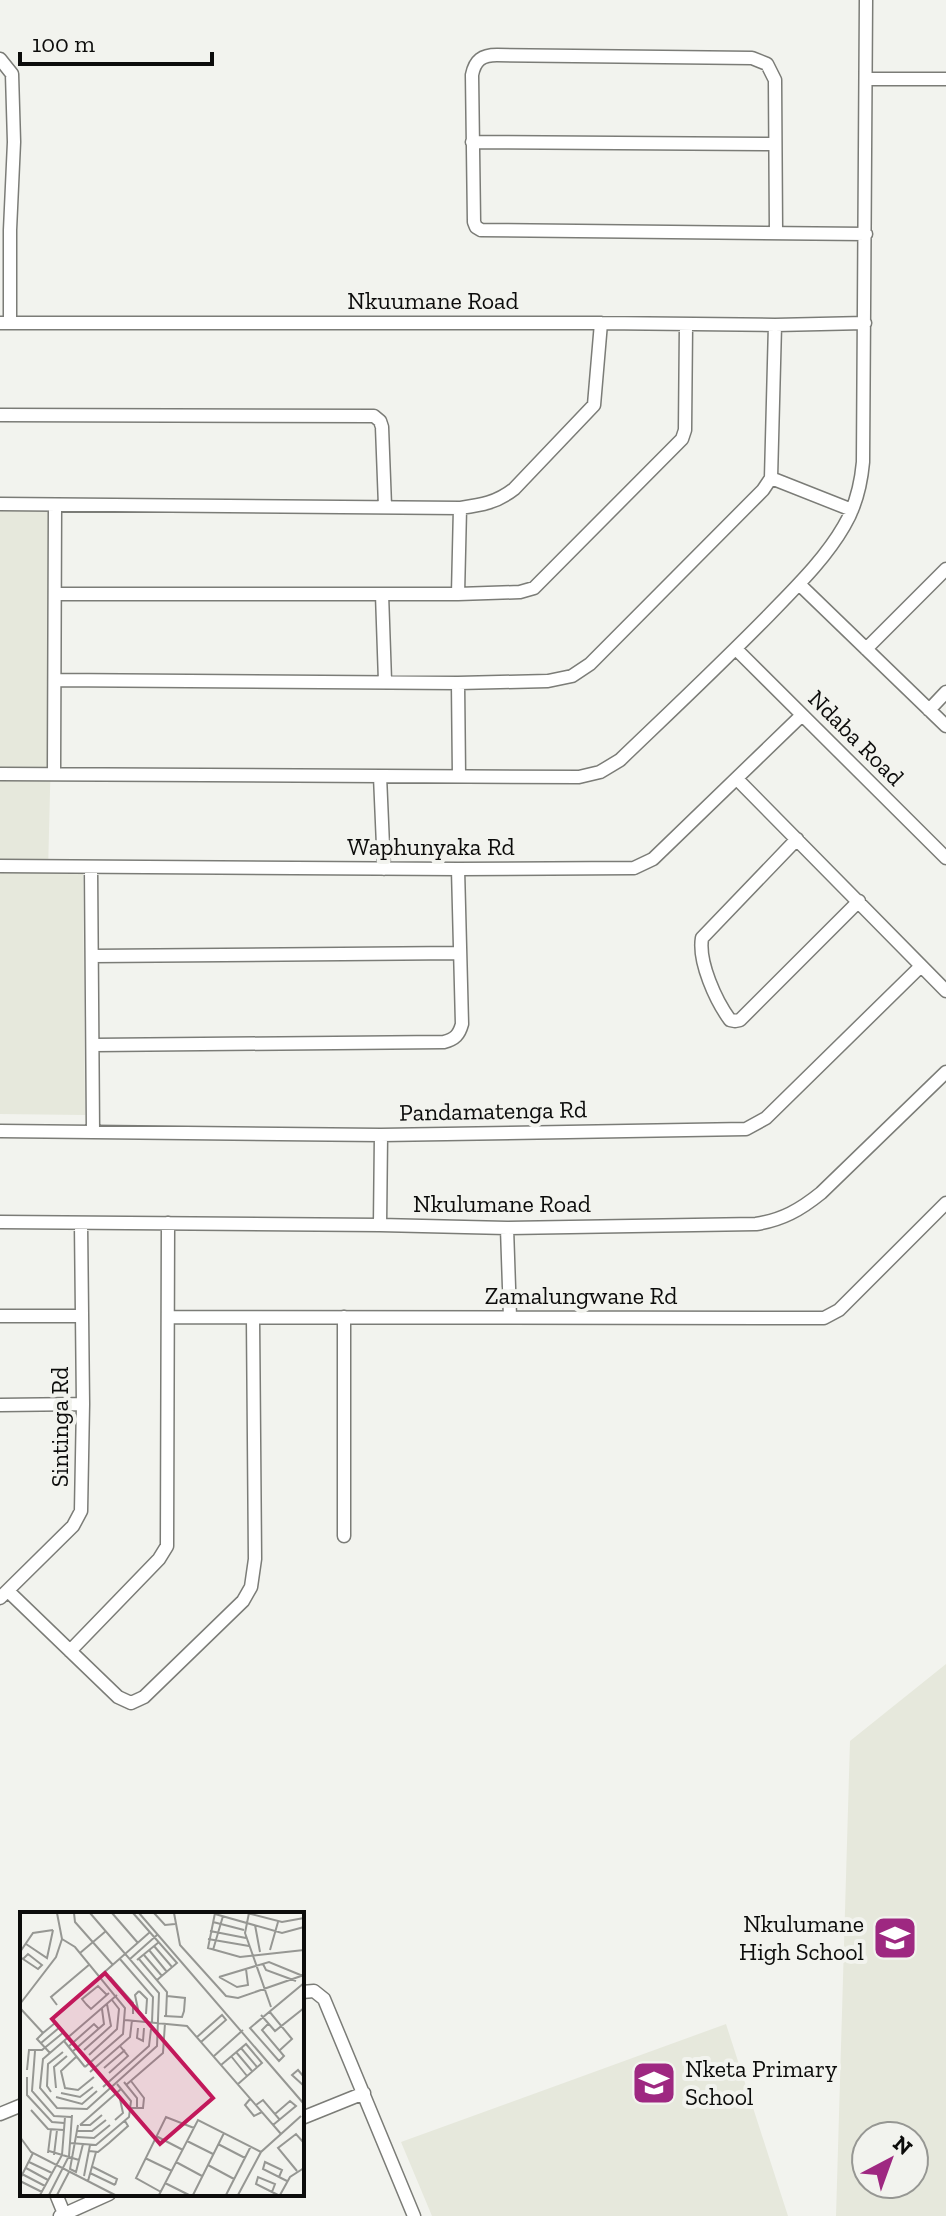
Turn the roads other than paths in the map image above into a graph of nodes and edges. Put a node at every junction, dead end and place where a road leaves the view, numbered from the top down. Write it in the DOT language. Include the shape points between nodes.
graph roads {
  1 [pos="866,0"];
  2 [pos="0,59"];
  3 [pos="867,79"];
  4 [pos="946,79"];
  5 [pos="7,142"];
  6 [pos="472,142"];
  7 [pos="775,144"];
  8 [pos="5,230"];
  9 [pos="776,232"];
  10 [pos="866,234"];
  11 [pos="5,323"];
  12 [pos="601,323"];
  13 [pos="865,323"];
  14 [pos="686,325"];
  15 [pos="775,325"];
  16 [pos="0,415"];
  17 [pos="771,478"];
  18 [pos="0,504"];
  19 [pos="55,505"];
  20 [pos="385,506"];
  21 [pos="460,508"];
  22 [pos="852,510"];
  23 [pos="946,569"];
  24 [pos="799,584"];
  25 [pos="55,594"];
  26 [pos="382,594"];
  27 [pos="458,594"];
  28 [pos="736,649"];
  29 [pos="866,649"];
  30 [pos="55,680"];
  31 [pos="385,681"];
  32 [pos="458,683"];
  33 [pos="946,692"];
  34 [pos="929,710"];
  35 [pos="802,715"];
  36 [pos="946,726"];
  37 [pos="54,773"];
  38 [pos="0,774"];
  39 [pos="380,776"];
  40 [pos="459,776"];
  41 [pos="737,779"];
  42 [pos="797,839"];
  43 [pos="946,858"];
  44 [pos="0,866"];
  45 [pos="91,868"];
  46 [pos="384,869"];
  47 [pos="458,869"];
  48 [pos="859,901"];
  49 [pos="460,953"];
  50 [pos="92,956"];
  51 [pos="921,966"];
  52 [pos="946,991"];
  53 [pos="94,1045"];
  54 [pos="946,1072"];
  55 [pos="0,1131"];
  56 [pos="93,1131"];
  57 [pos="381,1135"];
  58 [pos="946,1203"];
  59 [pos="0,1222"];
  60 [pos="168,1223"];
  61 [pos="81,1224"];
  62 [pos="380,1225"];
  63 [pos="507,1228"];
  64 [pos="0,1316"];
  65 [pos="82,1316"];
  66 [pos="169,1317"];
  67 [pos="344,1317"];
  68 [pos="510,1317"];
  69 [pos="253,1318"];
  70 [pos="83,1404"];
  71 [pos="0,1405"];
  72 [pos="344,1536"];
  73 [pos="4,1594"];
  74 [pos="70,1651"];
  75 [pos="304,1992"];
  76 [pos="364,2093"];
  77 [pos="20,2107"];
  78 [pos="0,2114"];
  79 [pos="304,2117"];
  80 [pos="57,2196"];
  81 [pos="105,2196"];
  82 [pos="63,2215"];
  83 [pos="414,2216"];
  1 -- 3 [label="street"];
  2 -- 5 [label="street" via="12,74"];
  3 -- 4 [label="street"];
  3 -- 10 [label="street"];
  5 -- 8 [label="street"];
  6 -- 7 [label="street"];
  6 -- 7 [label="street" via="474,67 478,59 497,55 759,60 775,80"];
  6 -- 9 [label="street" via="474,222 481,230"];
  7 -- 9 [label="street"];
  8 -- 11 [label="street"];
  9 -- 10 [label="street"];
  10 -- 13 [label="street"];
  11 -- 12 [label="street, Nkuumane Road"];
  12 -- 14 [label="street, Nkuumane Road"];
  12 -- 21 [label="street" via="596,398 590,410 507,495"];
  13 -- 15 [label="street, Nkuumane Road"];
  13 -- 22 [label="street" via="863,462"];
  14 -- 15 [label="street, Nkuumane Road"];
  14 -- 27 [label="street" via="685,430 678,444 534,588"];
  15 -- 17 [label="street"];
  16 -- 20 [label="street" via="366,414 382,427"];
  17 -- 22 [label="street"];
  17 -- 32 [label="street" via="582,670 548,681"];
  18 -- 19 [label="street"];
  19 -- 20 [label="street"];
  19 -- 25 [label="street"];
  20 -- 21 [label="street"];
  21 -- 27 [label="street"];
  22 -- 24 [label="street"];
  23 -- 29 [label="street"];
  24 -- 28 [label="street"];
  24 -- 29 [label="street"];
  25 -- 26 [label="street"];
  25 -- 30 [label="street"];
  26 -- 27 [label="street"];
  26 -- 31 [label="street"];
  28 -- 35 [label="street, Ndaba Road"];
  28 -- 40 [label="street" via="620,760 600,772 579,777"];
  29 -- 34 [label="street"];
  30 -- 31 [label="street"];
  30 -- 37 [label="street"];
  31 -- 32 [label="street"];
  32 -- 40 [label="street"];
  33 -- 34 [label="street"];
  34 -- 36 [label="street"];
  35 -- 41 [label="street, Waphunyaka Rd"];
  35 -- 43 [label="street, Ndaba Road"];
  37 -- 38 [label="street"];
  37 -- 39 [label="street"];
  39 -- 40 [label="street"];
  39 -- 46 [label="street"];
  41 -- 42 [label="street"];
  41 -- 47 [label="street, Waphunyaka Rd" via="641,866"];
  42 -- 48 [label="street"];
  42 -- 48 [label="street" via="702,938 709,978 730,1020 740,1020"];
  44 -- 45 [label="street, Waphunyaka Rd"];
  45 -- 46 [label="street, Waphunyaka Rd"];
  45 -- 50 [label="street"];
  46 -- 47 [label="street, Waphunyaka Rd"];
  47 -- 49 [label="street"];
  48 -- 51 [label="street"];
  49 -- 50 [label="street"];
  49 -- 53 [label="street" via="462,1024 457,1036 444,1042"];
  50 -- 53 [label="street"];
  51 -- 52 [label="street"];
  51 -- 57 [label="street, Pandamatenga Rd" via="766,1118 746,1129"];
  53 -- 56 [label="street"];
  54 -- 63 [label="street, Nkulumane Road" via="821,1193 775,1221"];
  55 -- 56 [label="street, Pandamatenga Rd"];
  56 -- 57 [label="street, Pandamatenga Rd"];
  57 -- 62 [label="street"];
  58 -- 68 [label="street, Zamalungwane Rd" via="839,1310 824,1318"];
  59 -- 61 [label="street, Nkulumane Road"];
  60 -- 61 [label="street, Nkulumane Road"];
  60 -- 62 [label="street, Nkulumane Road"];
  60 -- 66 [label="street"];
  61 -- 65 [label="street, Sintinga Rd"];
  62 -- 63 [label="street, Nkulumane Road"];
  63 -- 68 [label="street"];
  64 -- 65 [label="street"];
  65 -- 70 [label="street, Sintinga Rd"];
  66 -- 69 [label="street, Zamalungwane Rd"];
  66 -- 74 [label="street" via="167,1546"];
  67 -- 68 [label="street, Zamalungwane Rd"];
  67 -- 69 [label="street, Zamalungwane Rd"];
  67 -- 72 [label="street"];
  69 -- 74 [label="street" via="255,1549 247,1595 144,1697 131,1703"];
  70 -- 71 [label="street"];
  70 -- 73 [label="street, Sintinga Rd" via="78,1518"];
  73 -- 74 [label="street"];
  75 -- 76 [label="street" via="314,1991 324,1999"];
  76 -- 79 [label="street"];
  76 -- 83 [label="street"];
  77 -- 78 [label="street"];
  80 -- 82 [label="street"];
  81 -- 82 [label="street"];
}
